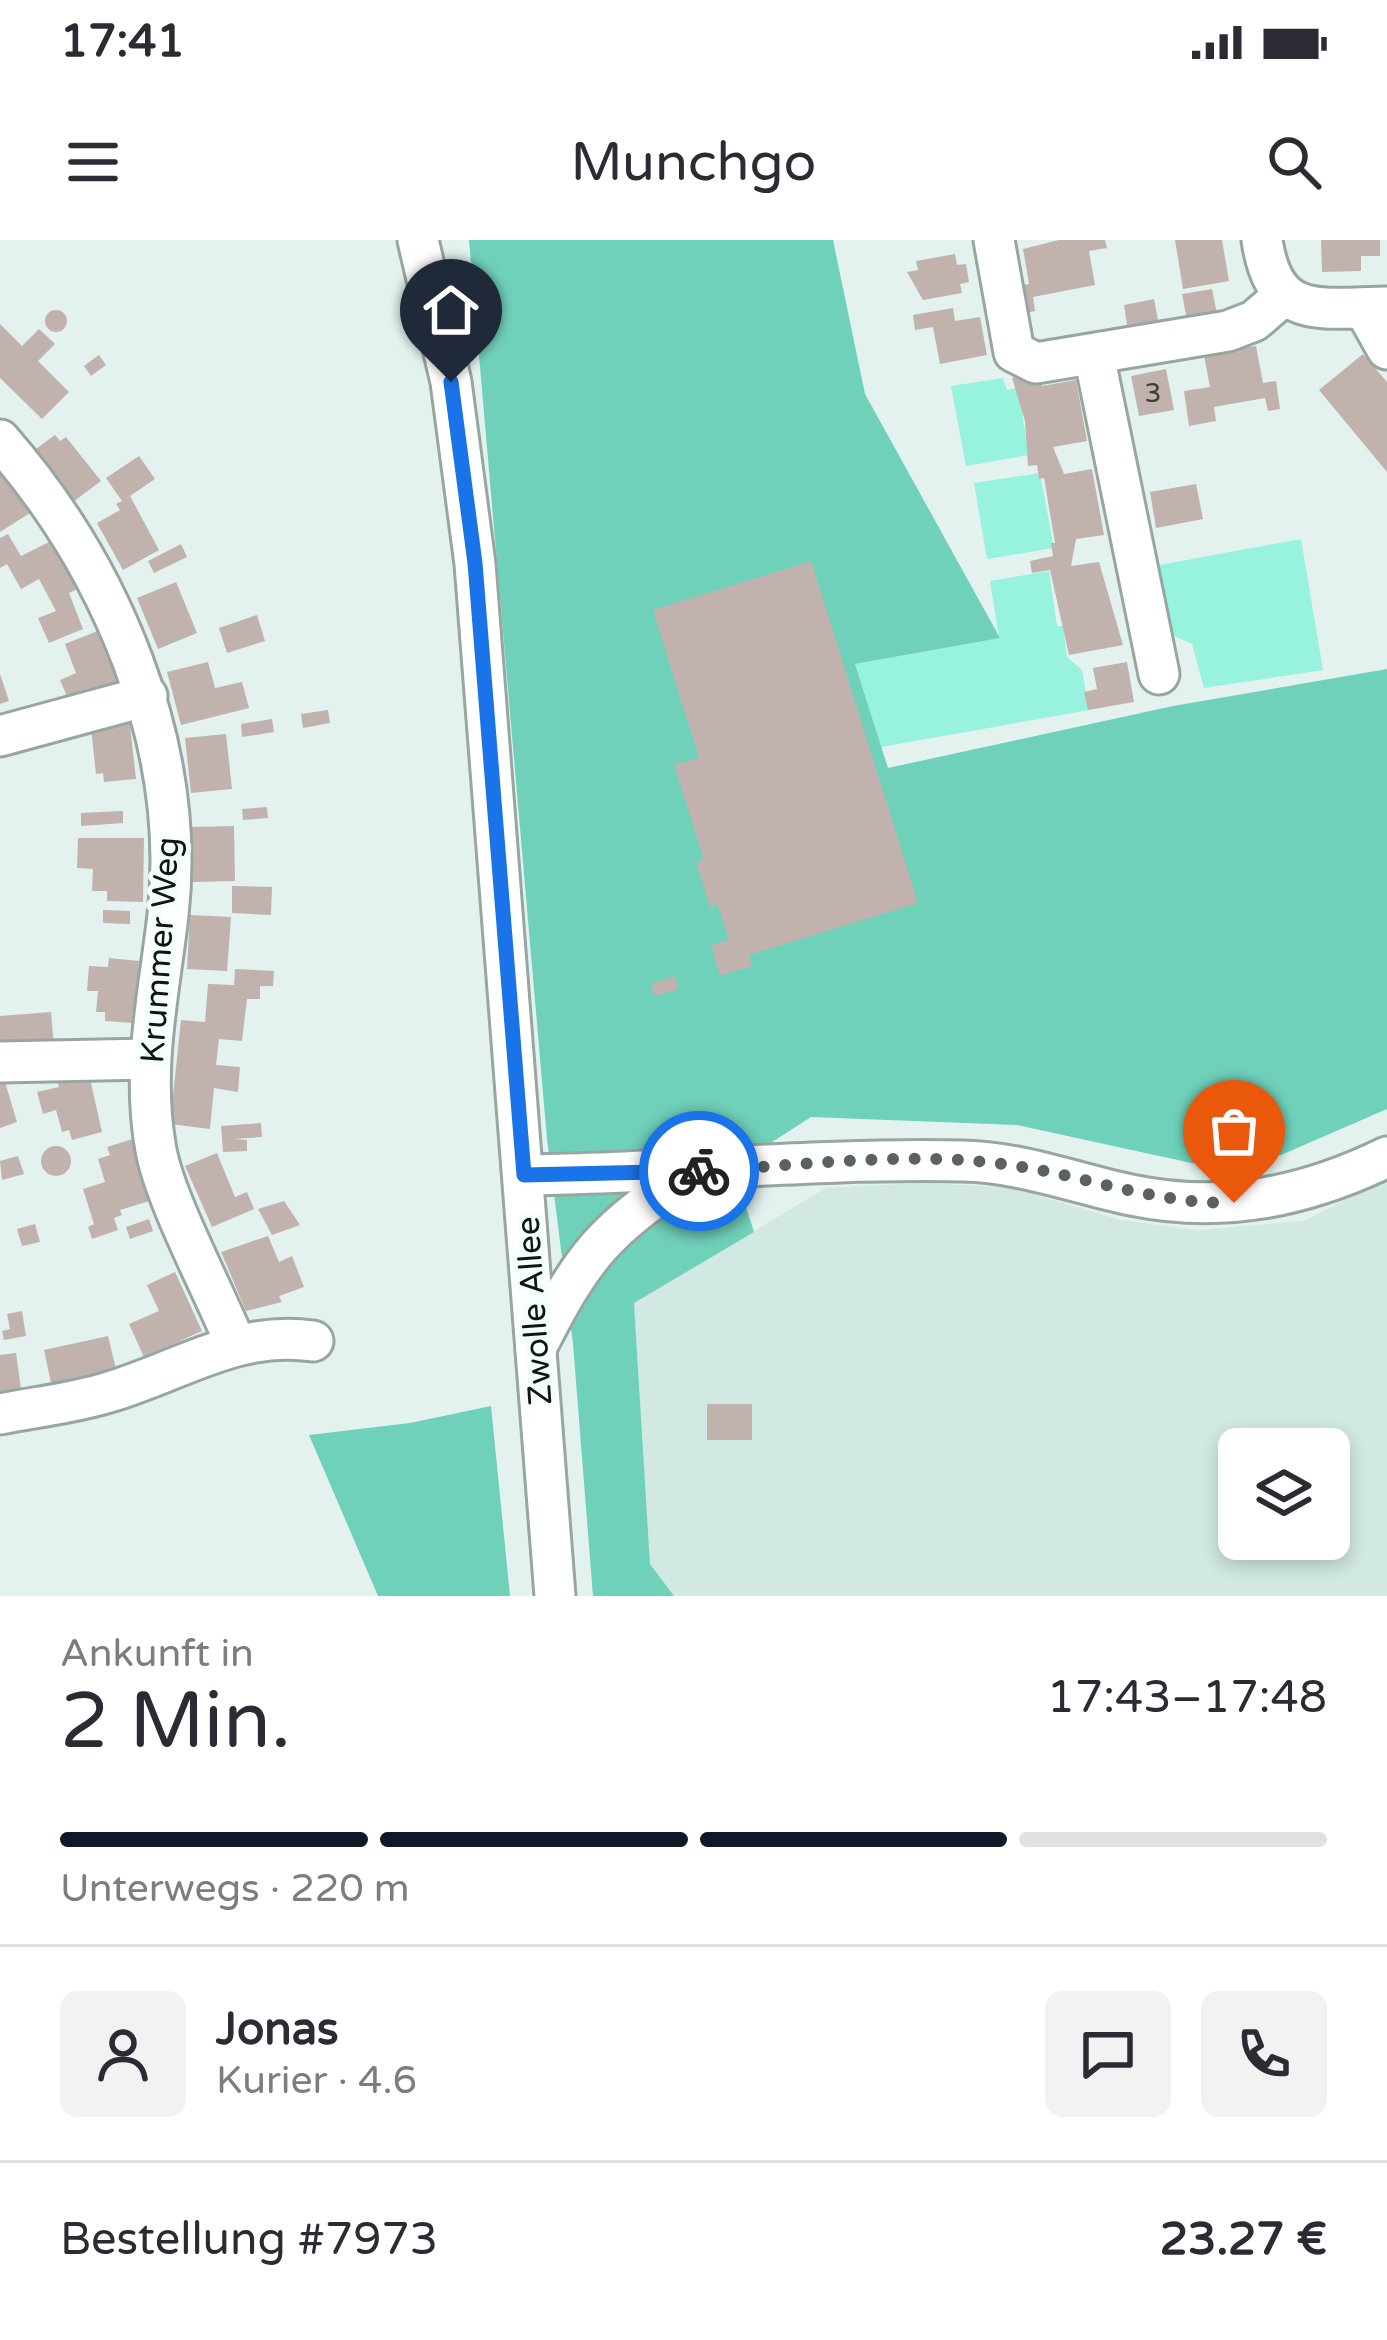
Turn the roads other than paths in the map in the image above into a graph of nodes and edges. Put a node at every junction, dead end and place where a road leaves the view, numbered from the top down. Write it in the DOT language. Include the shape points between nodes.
graph roads {
  1 [pos="418,240"];
  2 [pos="994,240"];
  3 [pos="1262,240"];
  4 [pos="1282,297"];
  5 [pos="1376,308"];
  6 [pos="1387,350"];
  7 [pos="1094,355"];
  8 [pos="0,440"];
  9 [pos="1159,674"];
  10 [pos="147,696"];
  11 [pos="0,736"];
  12 [pos="150,1059"];
  13 [pos="0,1062"];
  14 [pos="1387,1157"];
  15 [pos="692,1172"];
  16 [pos="524,1175"];
  17 [pos="313,1341"];
  18 [pos="236,1342"];
  19 [pos="536,1348"];
  20 [pos="0,1414"];
  21 [pos="556,1596"];
  1 -- 16 [label="street, Zwolle Allee" via="465,471"];
  2 -- 7 [label="street" via="1014,352 1036,363"];
  3 -- 4 [label="street" via="1267,275"];
  4 -- 5 [label="street"];
  4 -- 7 [label="street" via="1228,331"];
  5 -- 6 [label="street"];
  7 -- 9 [label="street"];
  8 -- 10 [label="street, Krummer Weg" via="89,568"];
  10 -- 11 [label="street"];
  10 -- 12 [label="street, Krummer Weg" via="164,767 168,838 168,913"];
  12 -- 13 [label="street"];
  12 -- 18 [label="street, Krummer Weg" via="156,1154"];
  14 -- 15 [label="street" via="1310,1189 1234,1203 1145,1197 965,1161"];
  15 -- 16 [label="street"];
  15 -- 19 [label="street" via="588,1253"];
  16 -- 19 [label="street, Zwolle Allee"];
  17 -- 18 [label="street"];
  18 -- 20 [label="street" via="106,1394"];
  19 -- 21 [label="street, Zwolle Allee"];
}
